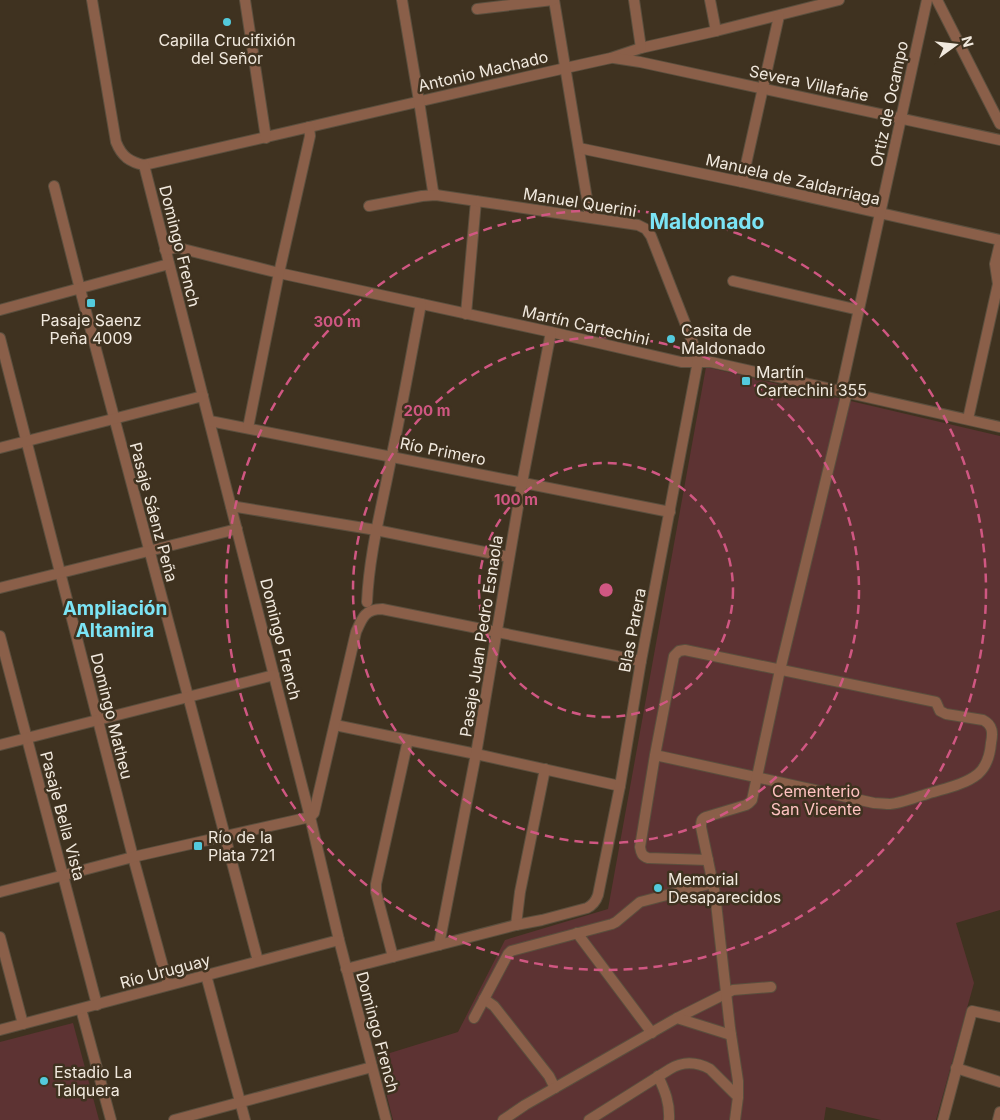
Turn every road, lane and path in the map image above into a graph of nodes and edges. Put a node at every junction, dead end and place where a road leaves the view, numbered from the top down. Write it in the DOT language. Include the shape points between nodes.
graph roads {
  1 [pos="92,0"];
  2 [pos="245,0"];
  3 [pos="402,0"];
  4 [pos="553,0"];
  5 [pos="634,0"];
  6 [pos="710,0"];
  7 [pos="839,0"];
  8 [pos="927,0"];
  9 [pos="937,0"];
  10 [pos="477,10"];
  11 [pos="779,16"];
  12 [pos="716,31"];
  13 [pos="641,48"];
  14 [pos="611,58"];
  15 [pos="565,68"];
  16 [pos="762,88"];
  17 [pos="419,101"];
  18 [pos="901,119"];
  19 [pos="1000,124"];
  20 [pos="309,127"];
  21 [pos="266,138"];
  22 [pos="1000,140"];
  23 [pos="579,148"];
  24 [pos="144,165"];
  25 [pos="742,182"];
  26 [pos="54,186"];
  27 [pos="436,195"];
  28 [pos="476,201"];
  29 [pos="369,206"];
  30 [pos="880,213"];
  31 [pos="590,217"];
  32 [pos="1000,241"];
  33 [pos="166,250"];
  34 [pos="169,264"];
  35 [pos="279,273"];
  36 [pos="733,281"];
  37 [pos="80,289"];
  38 [pos="421,304"];
  39 [pos="0,310"];
  40 [pos="859,310"];
  41 [pos="466,314"];
  42 [pos="551,332"];
  43 [pos="0,338"];
  44 [pos="698,361"];
  45 [pos="844,391"];
  46 [pos="203,396"];
  47 [pos="114,419"];
  48 [pos="968,419"];
  49 [pos="210,421"];
  50 [pos="1000,427"];
  51 [pos="248,428"];
  52 [pos="26,441"];
  53 [pos="0,448"];
  54 [pos="392,456"];
  55 [pos="522,482"];
  56 [pos="231,506"];
  57 [pos="670,512"];
  58 [pos="237,529"];
  59 [pos="376,530"];
  60 [pos="149,551"];
  61 [pos="509,557"];
  62 [pos="60,572"];
  63 [pos="0,588"];
  64 [pos="367,607"];
  65 [pos="497,632"];
  66 [pos="0,636"];
  67 [pos="641,662"];
  68 [pos="780,670"];
  69 [pos="274,675"];
  70 [pos="188,696"];
  71 [pos="98,720"];
  72 [pos="335,725"];
  73 [pos="27,738"];
  74 [pos="408,740"];
  75 [pos="0,745"];
  76 [pos="476,754"];
  77 [pos="655,756"];
  78 [pos="545,769"];
  79 [pos="757,777"];
  80 [pos="620,786"];
  81 [pos="310,816"];
  82 [pos="225,836"];
  83 [pos="133,857"];
  84 [pos="708,860"];
  85 [pos="62,875"];
  86 [pos="713,883"];
  87 [pos="0,892"];
  88 [pos="516,925"];
  89 [pos="576,933"];
  90 [pos="0,937"];
  91 [pos="338,940"];
  92 [pos="439,945"];
  93 [pos="393,957"];
  94 [pos="258,961"];
  95 [pos="346,969"];
  96 [pos="206,975"];
  97 [pos="168,985"];
  98 [pos="772,987"];
  99 [pos="726,992"];
  100 [pos="484,999"];
  101 [pos="97,1005"];
  102 [pos="81,1009"];
  103 [pos="1000,1017"];
  104 [pos="474,1018"];
  105 [pos="677,1018"];
  106 [pos="23,1024"];
  107 [pos="0,1030"];
  108 [pos="652,1033"];
  109 [pos="731,1035"];
  110 [pos="372,1067"];
  111 [pos="956,1068"];
  112 [pos="658,1076"];
  113 [pos="1000,1082"];
  114 [pos="555,1088"];
  115 [pos="738,1097"];
  116 [pos="240,1102"];
  117 [pos="1000,1112"];
  118 [pos="591,1119"];
  119 [pos="111,1120"];
  120 [pos="174,1120"];
  121 [pos="245,1120"];
  122 [pos="386,1120"];
  123 [pos="503,1120"];
  124 [pos="670,1120"];
  125 [pos="735,1120"];
  126 [pos="943,1120"];
  127 [pos="998,1120"];
  1 -- 24 [label="street, Antonio Machado" via="116,142 122,154 132,162"];
  2 -- 21 [label="street"];
  3 -- 17 [label="street"];
  4 -- 10 [label="street"];
  4 -- 15 [label="street"];
  5 -- 13 [label="street"];
  6 -- 12 [label="street"];
  7 -- 11 [label="street, Antonio Machado"];
  8 -- 18 [label="street, Ortiz de Ocampo"];
  9 -- 19 [label="street"];
  11 -- 12 [label="street, Antonio Machado"];
  11 -- 16 [label="street"];
  12 -- 13 [label="street, Antonio Machado"];
  13 -- 14 [label="street, Antonio Machado"];
  14 -- 15 [label="street, Antonio Machado"];
  14 -- 16 [label="street, Severa Villafañe"];
  15 -- 17 [label="street, Antonio Machado"];
  15 -- 23 [label="street"];
  16 -- 18 [label="street, Severa Villafañe"];
  16 -- 25 [label="street"];
  17 -- 20 [label="street, Antonio Machado"];
  17 -- 27 [label="street"];
  18 -- 22 [label="street, Severa Villafañe"];
  18 -- 30 [label="street, Ortiz de Ocampo"];
  20 -- 21 [label="street, Antonio Machado"];
  20 -- 35 [label="street" via="310,136"];
  21 -- 24 [label="street, Antonio Machado"];
  23 -- 25 [label="street, Manuela de Zaldarriaga"];
  23 -- 31 [label="street"];
  24 -- 33 [label="street, Domingo French"];
  25 -- 30 [label="street, Manuela de Zaldarriaga"];
  26 -- 37 [label="street, Pasaje Sáenz Peña"];
  27 -- 28 [label="street, Manuel Querini"];
  27 -- 29 [label="street, Manuel Querini"];
  28 -- 31 [label="street, Manuel Querini"];
  28 -- 41 [label="street"];
  30 -- 32 [label="street, Manuela de Zaldarriaga"];
  30 -- 40 [label="street, Ortiz de Ocampo"];
  31 -- 44 [label="street, Manuel Querini" via="631,223 646,229"];
  32 -- 48 [label="street" via="995,264 998,284"];
  33 -- 34 [label="street, Domingo French"];
  33 -- 35 [label="street, Martín Cartechini" via="179,248"];
  34 -- 37 [label="street"];
  34 -- 46 [label="street, Domingo French"];
  35 -- 38 [label="street, Martín Cartechini"];
  35 -- 51 [label="street"];
  36 -- 40 [label="street"];
  37 -- 39 [label="street"];
  37 -- 47 [label="street, Pasaje Sáenz Peña"];
  38 -- 41 [label="street, Martín Cartechini"];
  38 -- 54 [label="street"];
  40 -- 45 [label="street, Ortiz de Ocampo"];
  41 -- 42 [label="street, Martín Cartechini"];
  42 -- 44 [label="street, Martín Cartechini" via="681,362"];
  42 -- 55 [label="street, Pasaje Juan Pedro Esnaola"];
  43 -- 52 [label="street, Domingo Matheu"];
  44 -- 45 [label="street, Martín Cartechini"];
  44 -- 57 [label="street, Blas Parera"];
  45 -- 48 [label="street, Martín Cartechini"];
  45 -- 68 [label="street, Ortiz de Ocampo"];
  46 -- 47 [label="street"];
  46 -- 49 [label="street, Domingo French"];
  47 -- 52 [label="street"];
  47 -- 60 [label="street, Pasaje Sáenz Peña"];
  48 -- 50 [label="street, Martín Cartechini"];
  49 -- 51 [label="street, Río Primero"];
  49 -- 56 [label="street, Domingo French"];
  51 -- 54 [label="street, Río Primero"];
  52 -- 53 [label="street"];
  52 -- 62 [label="street, Domingo Matheu"];
  54 -- 55 [label="street, Río Primero"];
  54 -- 59 [label="street"];
  55 -- 57 [label="street, Río Primero"];
  55 -- 61 [label="street, Pasaje Juan Pedro Esnaola"];
  56 -- 58 [label="street, Domingo French"];
  56 -- 59 [label="street"];
  57 -- 67 [label="street, Blas Parera"];
  58 -- 60 [label="street"];
  58 -- 69 [label="street, Domingo French"];
  59 -- 61 [label="street"];
  59 -- 64 [label="street"];
  60 -- 62 [label="street"];
  60 -- 70 [label="street, Pasaje Sáenz Peña"];
  61 -- 65 [label="street, Pasaje Juan Pedro Esnaola"];
  62 -- 63 [label="street"];
  62 -- 71 [label="street, Domingo Matheu"];
  64 -- 65 [label="street"];
  64 -- 72 [label="street" via="356,632"];
  65 -- 67 [label="street"];
  65 -- 76 [label="street, Pasaje Juan Pedro Esnaola"];
  66 -- 73 [label="street, Pasaje Bella Vista"];
  67 -- 80 [label="street, Blas Parera"];
  68 -- 77 [label="street" via="685,650 676,653"];
  68 -- 79 [label="street, Ortiz de Ocampo"];
  68 -- 79 [label="street" via="936,702 940,711 946,714 983,720 993,732 990,755 981,770 969,780 889,804"];
  69 -- 70 [label="street"];
  69 -- 81 [label="street, Domingo French"];
  70 -- 71 [label="street"];
  70 -- 82 [label="street, Pasaje Sáenz Peña"];
  71 -- 73 [label="street"];
  71 -- 83 [label="street, Domingo Matheu"];
  72 -- 74 [label="street"];
  72 -- 81 [label="street" via="314,812"];
  73 -- 75 [label="street"];
  73 -- 85 [label="street, Pasaje Bella Vista"];
  74 -- 76 [label="street"];
  74 -- 93 [label="street" via="376,884"];
  76 -- 78 [label="street"];
  76 -- 92 [label="street, Pasaje Juan Pedro Esnaola"];
  77 -- 79 [label="street"];
  77 -- 84 [label="street" via="641,852 648,858"];
  78 -- 80 [label="street"];
  78 -- 88 [label="street"];
  79 -- 84 [label="street, Ortiz de Ocampo" via="752,800 746,806 702,819"];
  80 -- 88 [label="street, Blas Parera" via="594,903 587,908"];
  81 -- 82 [label="street"];
  81 -- 91 [label="street, Domingo French"];
  82 -- 83 [label="street"];
  82 -- 94 [label="street, Pasaje Sáenz Peña"];
  83 -- 85 [label="street"];
  83 -- 97 [label="street, Domingo Matheu"];
  84 -- 86 [label="street"];
  85 -- 87 [label="street"];
  85 -- 101 [label="street, Pasaje Bella Vista"];
  86 -- 89 [label="street" via="640,902 616,922"];
  86 -- 99 [label="street"];
  88 -- 92 [label="street"];
  89 -- 100 [label="street" via="511,951"];
  89 -- 108 [label="street"];
  90 -- 106 [label="street"];
  91 -- 94 [label="street, Río Uruguay"];
  91 -- 95 [label="street, Domingo French"];
  92 -- 93 [label="street"];
  93 -- 95 [label="street"];
  94 -- 96 [label="street, Río Uruguay"];
  95 -- 110 [label="street, Domingo French"];
  96 -- 97 [label="street, Río Uruguay"];
  96 -- 116 [label="street"];
  97 -- 101 [label="street, Río Uruguay"];
  98 -- 99 [label="street" via="738,988"];
  99 -- 105 [label="street"];
  99 -- 109 [label="street"];
  100 -- 104 [label="street"];
  100 -- 114 [label="street" via="494,1006"];
  101 -- 102 [label="street, Río Uruguay"];
  102 -- 106 [label="street, Río Uruguay"];
  102 -- 119 [label="street"];
  103 -- 111 [label="street" via="972,1011"];
  105 -- 108 [label="street"];
  105 -- 109 [label="street"];
  106 -- 107 [label="street, Río Uruguay"];
  108 -- 114 [label="street"];
  109 -- 115 [label="street"];
  110 -- 116 [label="street"];
  110 -- 122 [label="street, Domingo French"];
  111 -- 113 [label="street"];
  111 -- 126 [label="street"];
  112 -- 115 [label="street" via="680,1064 706,1067"];
  112 -- 118 [label="street"];
  112 -- 124 [label="street" via="668,1098"];
  114 -- 123 [label="street"];
  115 -- 125 [label="street"];
  116 -- 120 [label="street"];
  116 -- 121 [label="street"];
  117 -- 127 [label="street"];
}
